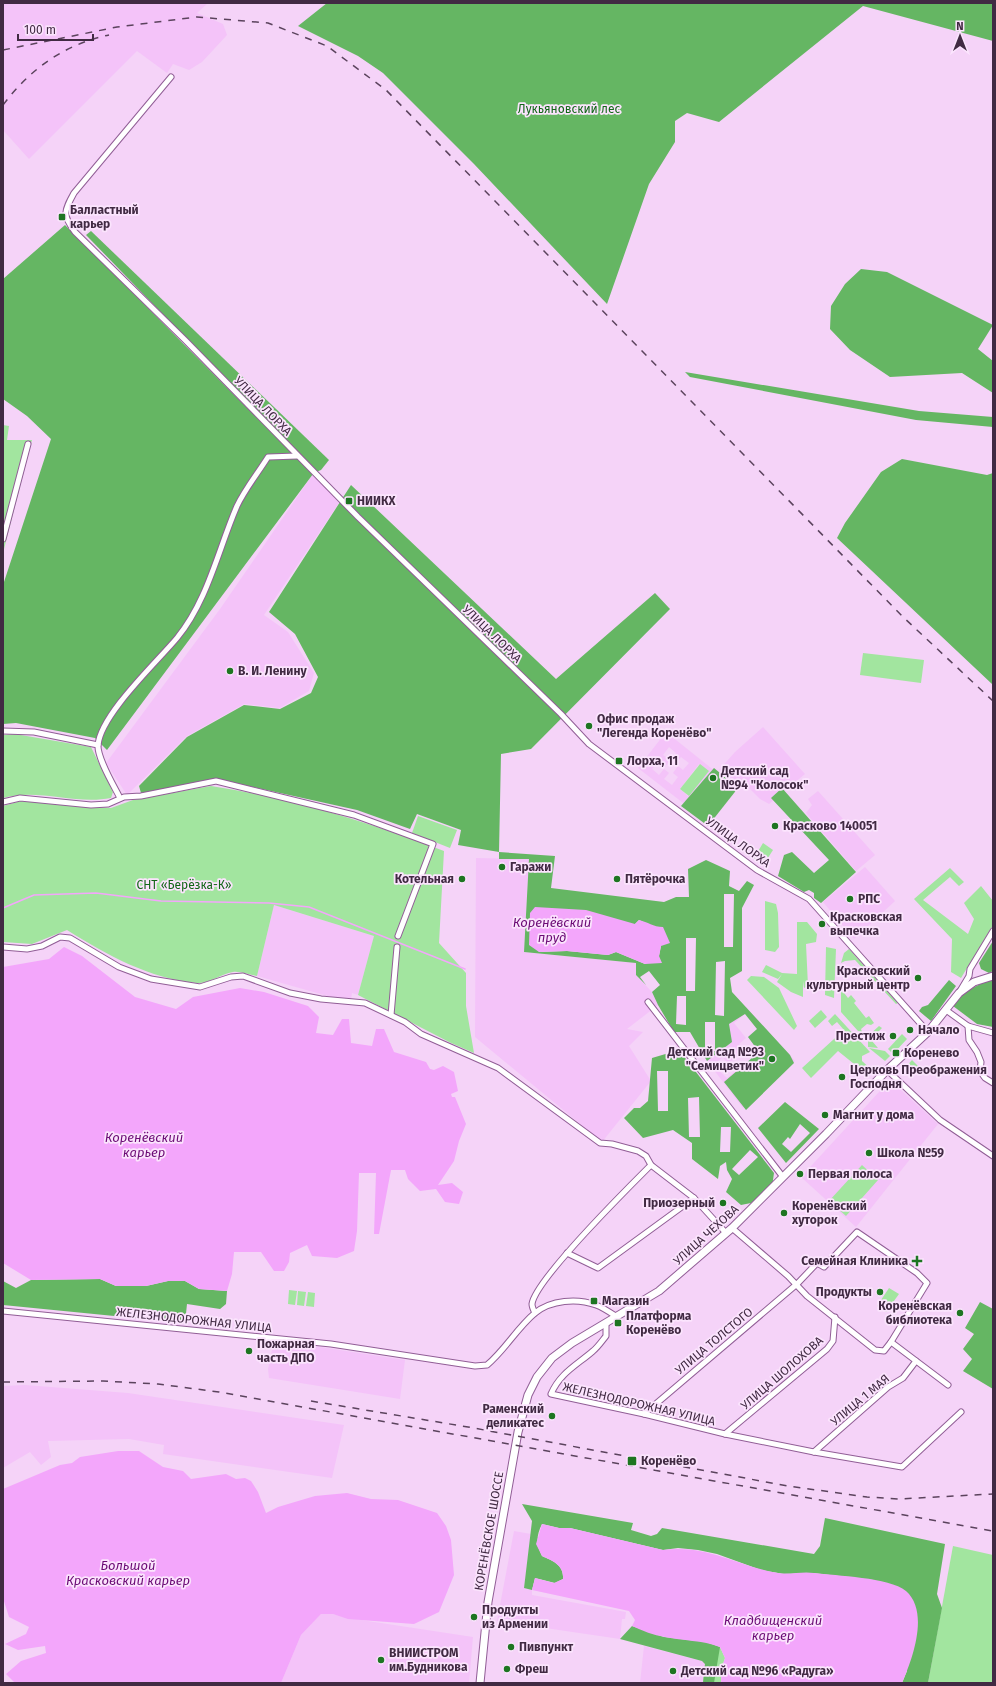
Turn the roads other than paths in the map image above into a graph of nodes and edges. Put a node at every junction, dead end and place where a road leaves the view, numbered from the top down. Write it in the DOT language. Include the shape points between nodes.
graph roads {
  1 [pos="171,76"];
  2 [pos="28,444"];
  3 [pos="297,456"];
  4 [pos="3,539"];
  5 [pos="3,731"];
  6 [pos="98,745"];
  7 [pos="120,798"];
  8 [pos="3,802"];
  9 [pos="993,931"];
  10 [pos="398,936"];
  11 [pos="3,947"];
  12 [pos="397,947"];
  13 [pos="969,976"];
  14 [pos="993,976"];
  15 [pos="974,982"];
  16 [pos="959,993"];
  17 [pos="648,1002"];
  18 [pos="946,1010"];
  19 [pos="391,1015"];
  20 [pos="968,1026"];
  21 [pos="928,1032"];
  22 [pos="993,1033"];
  23 [pos="887,1070"];
  24 [pos="993,1083"];
  25 [pos="993,1156"];
  26 [pos="651,1165"];
  27 [pos="783,1178"];
  28 [pos="694,1198"];
  29 [pos="729,1230"];
  30 [pos="567,1253"];
  31 [pos="797,1284"];
  32 [pos="3,1311"];
  33 [pos="535,1313"];
  34 [pos="617,1317"];
  35 [pos="835,1317"];
  36 [pos="606,1324"];
  37 [pos="891,1342"];
  38 [pos="916,1361"];
  39 [pos="948,1385"];
  40 [pos="961,1412"];
  41 [pos="644,1414"];
  42 [pos="518,1432"];
  43 [pos="725,1434"];
  44 [pos="814,1452"];
  45 [pos="480,1683"];
  1 -- 3 [label="street, УЛИЦА ЛОРХА" via="74,193 65,208 66,221"];
  2 -- 4 [label="street"];
  3 -- 6 [label="street" via="268,457 238,504 202,599 178,637 121,702 104,729"];
  3 -- 21 [label="street, УЛИЦА ЛОРХА" via="589,744 757,870 809,899"];
  5 -- 6 [label="street" via="34,732"];
  6 -- 7 [label="street"];
  7 -- 8 [label="street" via="108,804 91,805 20,798"];
  7 -- 10 [label="street" via="216,781 354,815 433,844"];
  9 -- 13 [label="street" via="970,969"];
  11 -- 19 [label="street" via="27,949 42,946 60,937 70,938 119,967 144,977 200,987 231,977 243,976 290,993 364,1003"];
  12 -- 19 [label="street"];
  13 -- 15 [label="street" via="970,981"];
  13 -- 16 [label="street"];
  14 -- 15 [label="main road, УЛИЦА ЧЕХОВА"];
  15 -- 16 [label="main road, УЛИЦА ЧЕХОВА"];
  16 -- 18 [label="main road, УЛИЦА ЧЕХОВА"];
  17 -- 27 [label="street"];
  18 -- 20 [label="street"];
  18 -- 21 [label="main road, УЛИЦА ЧЕХОВА"];
  19 -- 26 [label="street" via="421,1034 498,1068 600,1143 638,1150 646,1156"];
  20 -- 22 [label="street"];
  20 -- 24 [label="street" via="969,1040 977,1052 980,1071"];
  21 -- 23 [label="main road, УЛИЦА ЧЕХОВА"];
  23 -- 25 [label="street" via="942,1122"];
  23 -- 27 [label="main road, УЛИЦА ЧЕХОВА"];
  26 -- 28 [label="street"];
  26 -- 30 [label="street"];
  27 -- 29 [label="main road, УЛИЦА ЧЕХОВА"];
  28 -- 29 [label="street"];
  28 -- 30 [label="street" via="598,1268"];
  29 -- 31 [label="street"];
  29 -- 34 [label="main road, УЛИЦА ЧЕХОВА" via="659,1290"];
  30 -- 33 [label="street" via="539,1290 532,1304"];
  31 -- 35 [label="street" via="807,1296"];
  31 -- 37 [label="street, УЛИЦА ТОЛСТОГО" via="817,1263 824,1267 858,1232 917,1273 927,1283"];
  31 -- 41 [label="street, УЛИЦА ТОЛСТОГО"];
  32 -- 33 [label="street, ЖЕЛЕЗНОДОРОЖНАЯ УЛИЦА" via="331,1344 475,1366 487,1365 495,1358"];
  33 -- 34 [label="street, ЖЕЛЕЗНОДОРОЖНАЯ УЛИЦА" via="550,1305 574,1300 597,1305"];
  34 -- 36 [label="main road, УЛИЦА ЧЕХОВА"];
  35 -- 37 [label="street" via="874,1350 884,1351"];
  35 -- 43 [label="street, УЛИЦА ШОЛОХОВА" via="833,1341 827,1350"];
  36 -- 41 [label="street, ЖЕЛЕЗНОДОРОЖНАЯ УЛИЦА" via="606,1336 593,1351 567,1371 556,1383 551,1394"];
  36 -- 42 [label="main road, УЛИЦА ЧЕХОВА" via="572,1343 552,1358 537,1377 528,1395"];
  37 -- 38 [label="street"];
  38 -- 39 [label="street"];
  38 -- 44 [label="street, УЛИЦА 1 МАЯ" via="903,1378 888,1387"];
  40 -- 44 [label="street, ЖЕЛЕЗНОДОРОЖНАЯ УЛИЦА" via="902,1467"];
  41 -- 43 [label="street, ЖЕЛЕЗНОДОРОЖНАЯ УЛИЦА"];
  42 -- 45 [label="main road, КОРЕНЁВСКОЕ ШОССЕ" via="488,1602"];
  43 -- 44 [label="street, ЖЕЛЕЗНОДОРОЖНАЯ УЛИЦА"];
}
